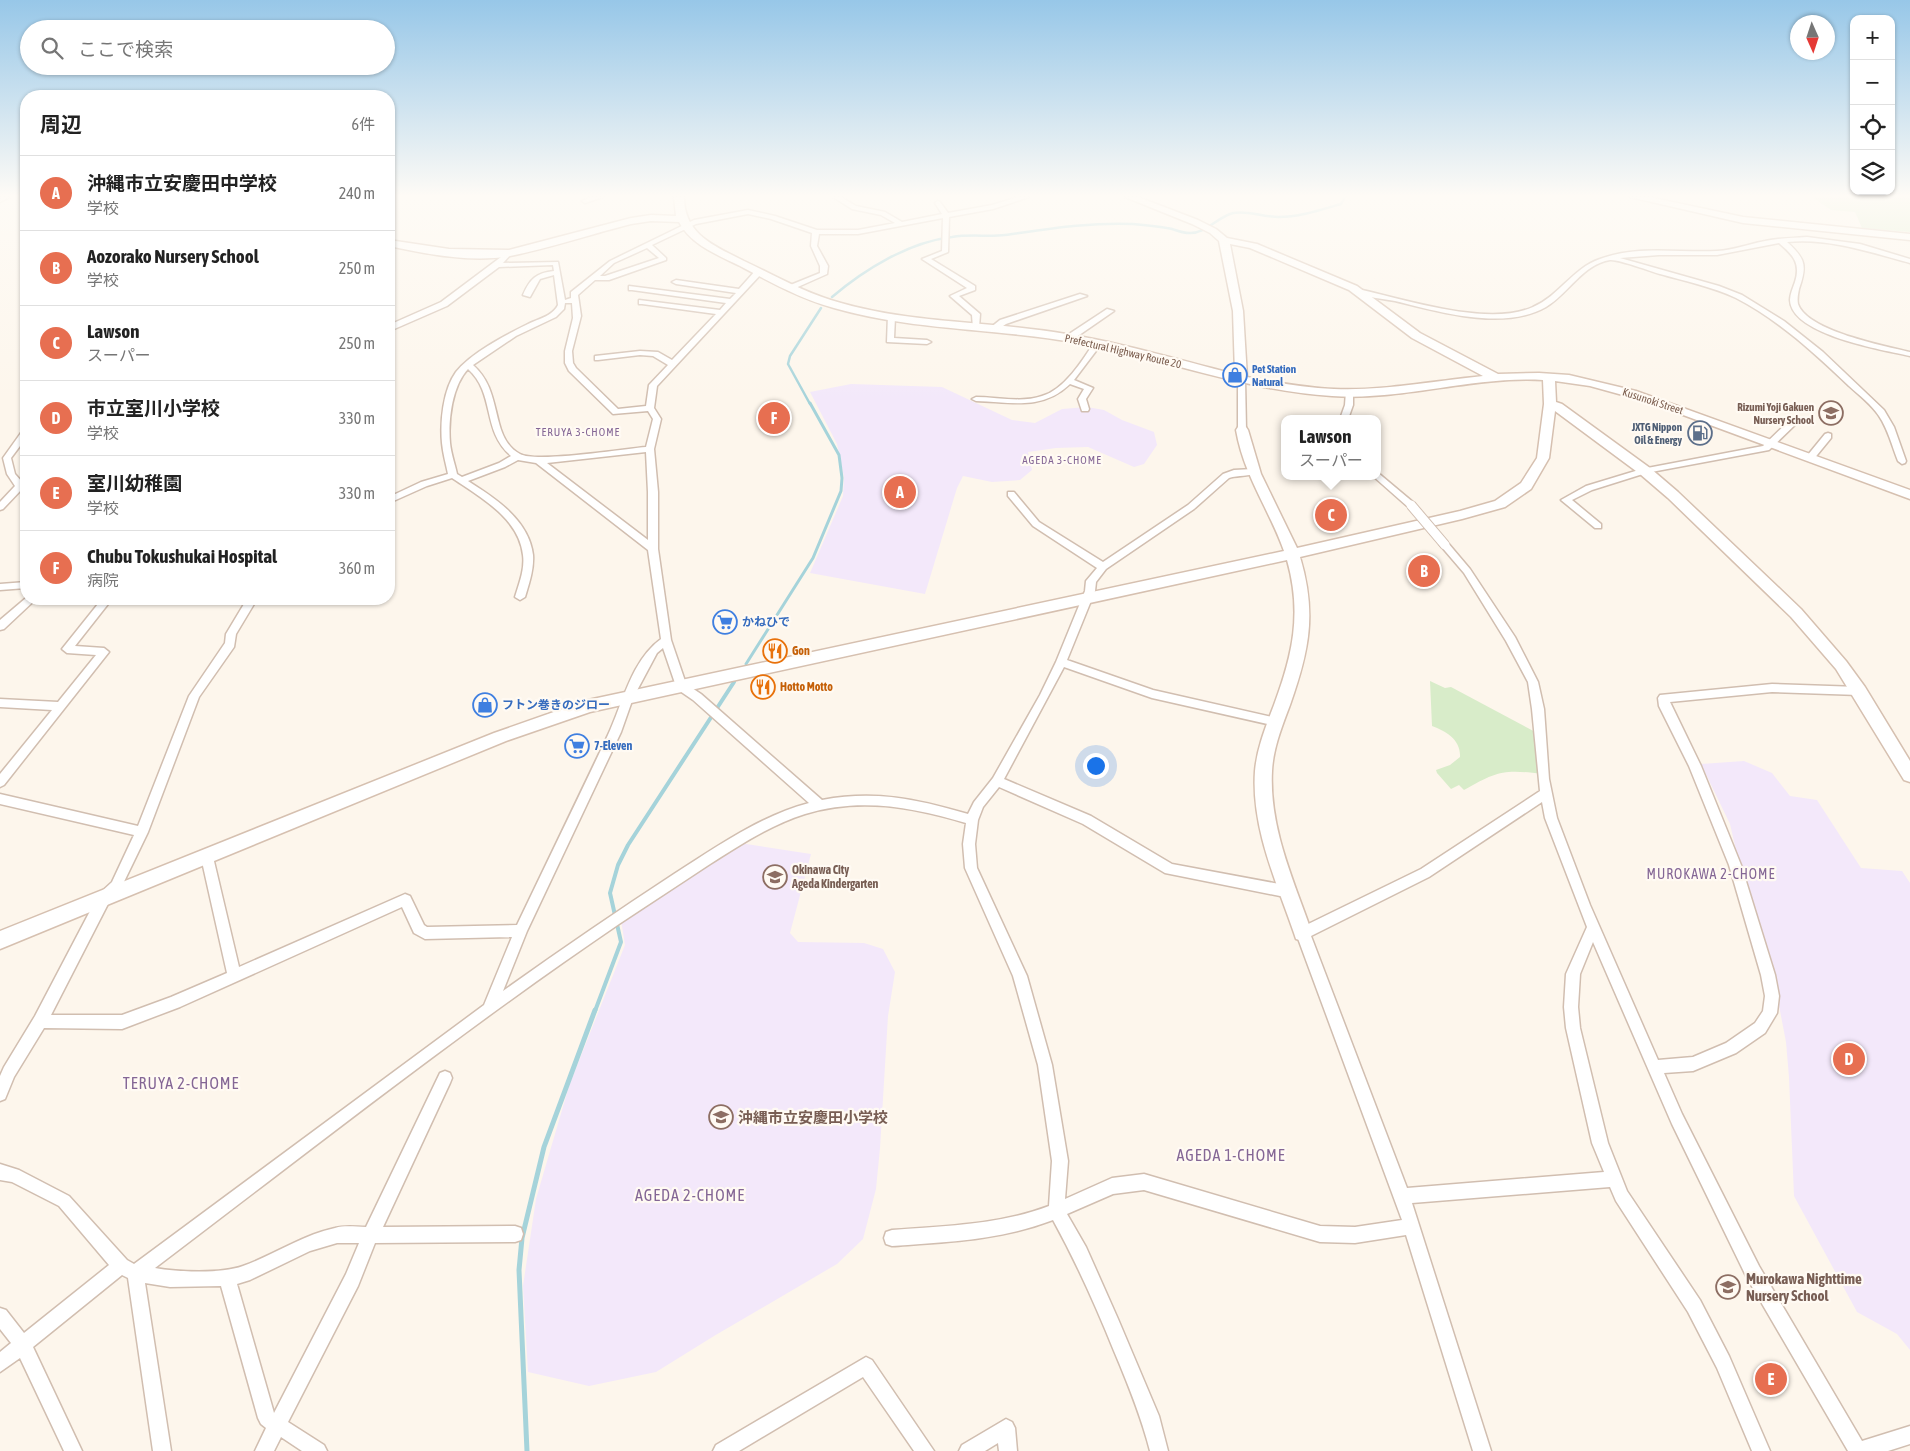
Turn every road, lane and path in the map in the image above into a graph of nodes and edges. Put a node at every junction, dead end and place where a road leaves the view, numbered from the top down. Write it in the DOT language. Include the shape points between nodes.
graph roads {
  1 [pos="497,265"];
  2 [pos="505,265"];
  3 [pos="556,265"];
  4 [pos="609,265"];
  5 [pos="647,265"];
  6 [pos="745,265"];
  7 [pos="823,265"];
  8 [pos="935,265"];
  9 [pos="1229,265"];
  10 [pos="1297,265"];
  11 [pos="1593,265"];
  12 [pos="1634,265"];
  13 [pos="1801,265"];
  14 [pos="558,272"];
  15 [pos="759,272"];
  16 [pos="594,278"];
  17 [pos="676,282"];
  18 [pos="632,288"];
  19 [pos="791,288"];
  20 [pos="740,290"];
  21 [pos="1362,292"];
  22 [pos="527,295"];
  23 [pos="1083,296"];
  24 [pos="575,300"];
  25 [pos="730,301"];
  26 [pos="561,302"];
  27 [pos="642,302"];
  28 [pos="1110,311"];
  29 [pos="721,312"];
  30 [pos="891,317"];
  31 [pos="395,325"];
  32 [pos="976,326"];
  33 [pos="994,328"];
  34 [pos="1069,338"];
  35 [pos="927,342"];
  36 [pos="1098,343"];
  37 [pos="1910,354"];
  38 [pos="598,358"];
  39 [pos="672,364"];
  40 [pos="468,365"];
  41 [pos="1494,377"];
  42 [pos="1549,377"];
  43 [pos="1241,378"];
  44 [pos="1068,381"];
  45 [pos="1349,393"];
  46 [pos="976,398"];
  47 [pos="1550,404"];
  48 [pos="650,408"];
  49 [pos="1085,409"];
  50 [pos="1345,415"];
  51 [pos="1794,421"];
  52 [pos="1242,430"];
  53 [pos="1828,436"];
  54 [pos="20,440"];
  55 [pos="1772,444"];
  56 [pos="650,449"];
  57 [pos="517,456"];
  58 [pos="1810,458"];
  59 [pos="539,461"];
  60 [pos="1902,461"];
  61 [pos="1645,471"];
  62 [pos="1254,472"];
  63 [pos="457,478"];
  64 [pos="1381,479"];
  65 [pos="20,483"];
  66 [pos="20,489"];
  67 [pos="1011,494"];
  68 [pos="1910,495"];
  69 [pos="395,497"];
  70 [pos="1910,506"];
  71 [pos="0,507"];
  72 [pos="1598,526"];
  73 [pos="653,549"];
  74 [pos="1292,554"];
  75 [pos="1103,567"];
  76 [pos="20,585"];
  77 [pos="0,587"];
  78 [pos="520,597"];
  79 [pos="1086,599"];
  80 [pos="25,605"];
  81 [pos="102,605"];
  82 [pos="248,605"];
  83 [pos="0,626"];
  84 [pos="666,640"];
  85 [pos="1061,662"];
  86 [pos="681,686"];
  87 [pos="1859,691"];
  88 [pos="627,698"];
  89 [pos="0,703"];
  90 [pos="60,706"];
  91 [pos="1276,722"];
  92 [pos="1910,775"];
  93 [pos="997,781"];
  94 [pos="0,782"];
  95 [pos="1545,794"];
  96 [pos="0,799"];
  97 [pos="819,805"];
  98 [pos="972,820"];
  99 [pos="142,832"];
  100 [pos="207,857"];
  101 [pos="1290,892"];
  102 [pos="104,898"];
  103 [pos="1594,925"];
  104 [pos="521,931"];
  105 [pos="1303,933"];
  106 [pos="0,940"];
  107 [pos="234,975"];
  108 [pos="490,1007"];
  109 [pos="40,1021"];
  110 [pos="1654,1067"];
  111 [pos="445,1078"];
  112 [pos="0,1094"];
  113 [pos="0,1172"];
  114 [pos="1614,1179"];
  115 [pos="1402,1196"];
  116 [pos="1056,1212"];
  117 [pos="1412,1226"];
  118 [pos="371,1234"];
  119 [pos="515,1234"];
  120 [pos="892,1238"];
  121 [pos="128,1270"];
  122 [pos="227,1278"];
  123 [pos="0,1316"];
  124 [pos="23,1345"];
  125 [pos="0,1363"];
  126 [pos="276,1424"];
  127 [pos="1910,1435"];
  128 [pos="74,1451"];
  129 [pos="162,1451"];
  130 [pos="264,1451"];
  131 [pos="318,1451"];
  132 [pos="722,1451"];
  133 [pos="925,1451"];
  134 [pos="968,1451"];
  135 [pos="1008,1451"];
  136 [pos="1158,1451"];
  137 [pos="1482,1451"];
  138 [pos="1760,1451"];
  139 [pos="1859,1451"];
  1 -- 2 [label="street"];
  1 -- 31 [label="street" via="444,304"];
  3 -- 14 [label="street"];
  4 -- 16 [label="street"];
  5 -- 16 [label="street" via="606,278"];
  6 -- 15 [label="main road, Prefectural Highway Route 20"];
  7 -- 19 [label="street" via="823,274"];
  8 -- 32 [label="street" via="972,288 954,296 976,314"];
  9 -- 43 [label="main road" via="1238,311"];
  10 -- 21 [label="street"];
  11 -- 21 [label="street" via="1548,304 1539,310 1521,314 1463,313"];
  12 -- 60 [label="street" via="1732,294 1780,323 1820,354 1881,412"];
  13 -- 37 [label="street" via="1802,274 1795,292 1795,306 1801,315 1831,333"];
  14 -- 22 [label="street" via="539,275 533,280"];
  14 -- 26 [label="street"];
  15 -- 19 [label="main road, Prefectural Highway Route 20"];
  15 -- 20 [label="street"];
  16 -- 24 [label="street" via="574,294"];
  17 -- 20 [label="street"];
  18 -- 25 [label="street"];
  19 -- 30 [label="main road, Prefectural Highway Route 20" via="829,303"];
  20 -- 25 [label="street"];
  21 -- 41 [label="street" via="1406,329"];
  23 -- 33 [label="street" via="1002,322"];
  24 -- 26 [label="street"];
  24 -- 48 [label="street" via="577,319 567,352 572,369 616,412"];
  25 -- 29 [label="street"];
  26 -- 40 [label="street" via="557,313 529,326"];
  27 -- 29 [label="street"];
  28 -- 34 [label="street"];
  29 -- 39 [label="street"];
  30 -- 32 [label="main road, Prefectural Highway Route 20"];
  30 -- 35 [label="street" via="890,340"];
  32 -- 33 [label="main road, Prefectural Highway Route 20"];
  33 -- 34 [label="main road, Prefectural Highway Route 20"];
  34 -- 36 [label="main road, Prefectural Highway Route 20"];
  36 -- 43 [label="main road, Prefectural Highway Route 20"];
  36 -- 44 [label="street"];
  38 -- 39 [label="street" via="655,354"];
  39 -- 48 [label="street" via="652,386"];
  40 -- 57 [label="street" via="478,372 485,384 502,443"];
  40 -- 63 [label="street" via="455,382 448,415 446,446"];
  41 -- 42 [label="main road, Prefectural Highway Route 20"];
  41 -- 45 [label="main road, Prefectural Highway Route 20" via="1399,390"];
  42 -- 47 [label="street"];
  42 -- 55 [label="street, Kusunoki Street" via="1645,397"];
  43 -- 45 [label="main road, Prefectural Highway Route 20" via="1288,389"];
  43 -- 52 [label="street"];
  44 -- 46 [label="street" via="1047,398"];
  44 -- 49 [label="street" via="1089,388 1082,399"];
  45 -- 50 [label="street"];
  47 -- 61 [label="street"];
  47 -- 74 [label="street" via="1543,458 1526,486 1507,500 1462,515"];
  48 -- 56 [label="street" via="657,419"];
  51 -- 55 [label="street"];
  52 -- 62 [label="street"];
  53 -- 58 [label="street"];
  54 -- 65 [label="street" via="7,458 11,474"];
  55 -- 58 [label="street, Kusunoki Street"];
  55 -- 61 [label="street" via="1732,456"];
  56 -- 59 [label="street"];
  56 -- 73 [label="street"];
  57 -- 59 [label="street"];
  57 -- 63 [label="street" via="502,465"];
  58 -- 68 [label="street, Kusunoki Street"];
  58 -- 70 [label="street, Kusunoki Street"];
  59 -- 73 [label="street"];
  61 -- 72 [label="street" via="1589,488 1566,500"];
  61 -- 87 [label="street" via="1796,613"];
  62 -- 74 [label="street"];
  62 -- 75 [label="street" via="1226,476 1191,507"];
  63 -- 69 [label="street" via="424,484"];
  63 -- 78 [label="street" via="494,501 514,522 528,554"];
  64 -- 95 [label="street, bridge" via="1411,505 1467,571 1533,682"];
  66 -- 71 [label="street"];
  67 -- 75 [label="street" via="1036,524"];
  73 -- 84 [label="street"];
  74 -- 79 [label="street"];
  74 -- 91 [label="street" via="1302,595 1303,618 1295,664"];
  75 -- 79 [label="street" via="1091,581"];
  76 -- 77 [label="street"];
  79 -- 85 [label="street"];
  79 -- 86 [label="street"];
  80 -- 83 [label="street"];
  81 -- 90 [label="street" via="67,649 104,652"];
  82 -- 99 [label="street" via="231,634 230,644 194,696"];
  84 -- 86 [label="street"];
  84 -- 88 [label="street" via="653,650"];
  85 -- 91 [label="street" via="1152,694"];
  85 -- 93 [label="street"];
  86 -- 88 [label="street"];
  86 -- 97 [label="street"];
  87 -- 92 [label="street"];
  87 -- 110 [label="street" via="1772,688 1664,698 1735,866 1772,996 1770,1013 1760,1028 1731,1048 1693,1064"];
  88 -- 100 [label="street" via="588,706 500,737"];
  88 -- 104 [label="street" via="615,732"];
  89 -- 90 [label="street"];
  90 -- 94 [label="street"];
  91 -- 101 [label="street" via="1267,747 1262,789 1269,830"];
  93 -- 98 [label="street" via="978,805"];
  93 -- 101 [label="street" via="1086,820 1169,869"];
  95 -- 103 [label="street" via="1551,818"];
  95 -- 105 [label="street" via="1425,872"];
  96 -- 99 [label="street"];
  97 -- 98 [label="street" via="854,799 892,799"];
  97 -- 108 [label="street" via="748,834 632,907"];
  98 -- 116 [label="street" via="968,844 971,868 1020,976 1045,1065 1060,1161"];
  99 -- 102 [label="street" via="116,886"];
  100 -- 102 [label="street"];
  100 -- 107 [label="street"];
  101 -- 105 [label="street"];
  102 -- 106 [label="street"];
  102 -- 109 [label="street"];
  103 -- 110 [label="street"];
  103 -- 114 [label="street" via="1573,974 1571,1008 1600,1143"];
  104 -- 107 [label="street" via="425,933 419,930 405,900"];
  104 -- 108 [label="street"];
  105 -- 115 [label="street"];
  107 -- 109 [label="street" via="122,1022"];
  108 -- 121 [label="street"];
  109 -- 112 [label="street" via="9,1072"];
  110 -- 139 [label="street" via="1753,1272"];
  111 -- 118 [label="street"];
  113 -- 121 [label="street" via="14,1175 64,1201"];
  114 -- 115 [label="street"];
  114 -- 138 [label="street" via="1621,1196 1694,1306 1723,1362"];
  115 -- 117 [label="street"];
  116 -- 117 [label="street" via="1112,1186 1144,1182 1320,1234 1345,1237"];
  116 -- 120 [label="street" via="1027,1222 974,1232"];
  116 -- 136 [label="street" via="1080,1253 1112,1325 1150,1416"];
  117 -- 137 [label="street"];
  118 -- 119 [label="street"];
  118 -- 122 [label="street" via="337,1235"];
  118 -- 126 [label="street" via="352,1280"];
  121 -- 122 [label="street" via="170,1280"];
  121 -- 124 [label="street"];
  121 -- 129 [label="street"];
  122 -- 126 [label="street" via="267,1418"];
  123 -- 124 [label="street"];
  124 -- 125 [label="street"];
  124 -- 128 [label="street"];
  126 -- 130 [label="street"];
  126 -- 131 [label="street"];
  127 -- 139 [label="street"];
  132 -- 133 [label="street" via="866,1366"];
  134 -- 135 [label="street" via="1006,1428"];
}
